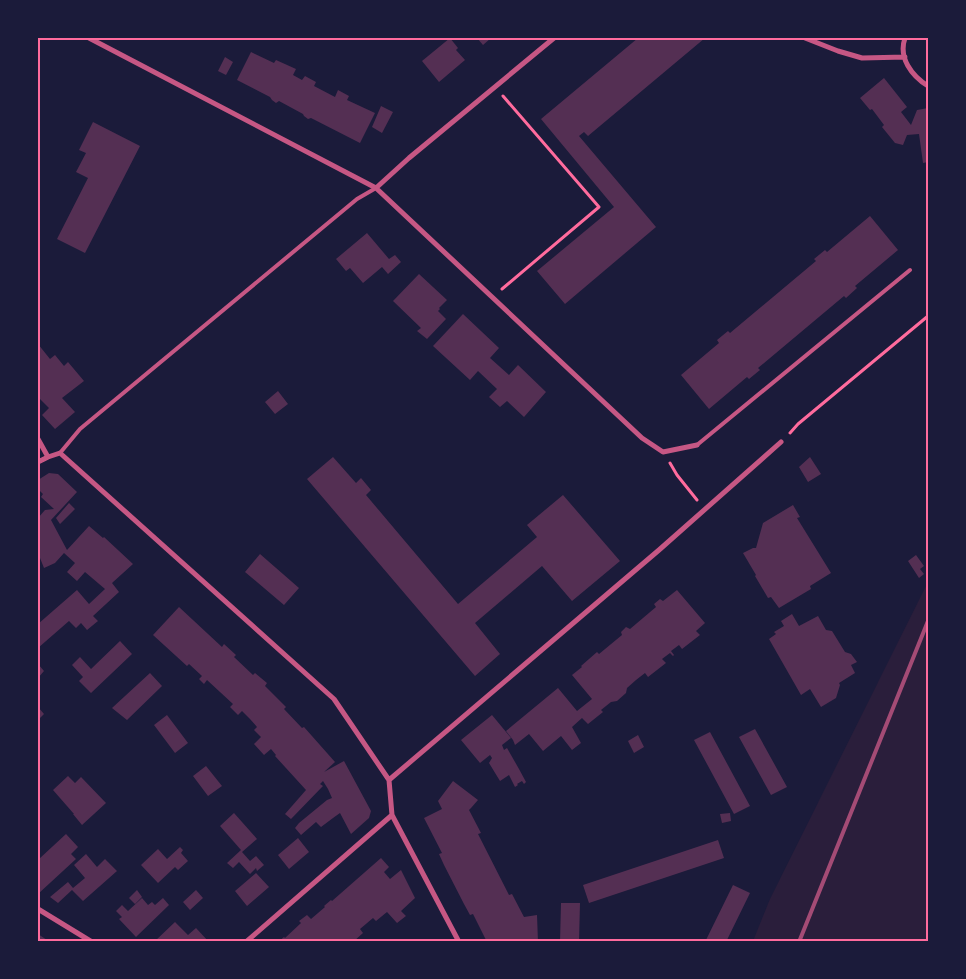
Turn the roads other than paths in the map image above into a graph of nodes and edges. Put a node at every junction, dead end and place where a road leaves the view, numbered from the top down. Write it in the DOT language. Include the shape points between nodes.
graph roads {
  1 [pos="89,38"];
  2 [pos="554,38"];
  3 [pos="805,38"];
  4 [pos="905,38"];
  5 [pos="904,57"];
  6 [pos="928,86"];
  7 [pos="376,188"];
  8 [pos="910,270"];
  9 [pos="38,439"];
  10 [pos="781,442"];
  11 [pos="697,445"];
  12 [pos="60,453"];
  13 [pos="48,457"];
  14 [pos="38,462"];
  15 [pos="389,780"];
  16 [pos="392,815"];
  17 [pos="38,909"];
  18 [pos="92,942"];
  19 [pos="246,942"];
  20 [pos="459,942"];
  1 -- 7 [label="street"];
  2 -- 7 [label="street"];
  3 -- 5 [label="street" via="862,58"];
  4 -- 5 [label="street"];
  5 -- 6 [label="street" via="912,73"];
  7 -- 11 [label="street" via="642,438 663,452"];
  7 -- 12 [label="lane" via="357,199 80,429"];
  8 -- 11 [label="lane"];
  9 -- 13 [label="street"];
  10 -- 15 [label="street"];
  12 -- 13 [label="street"];
  12 -- 15 [label="street" via="334,699"];
  13 -- 14 [label="street"];
  15 -- 16 [label="street"];
  16 -- 19 [label="street"];
  16 -- 20 [label="street"];
  17 -- 18 [label="street"];
}
